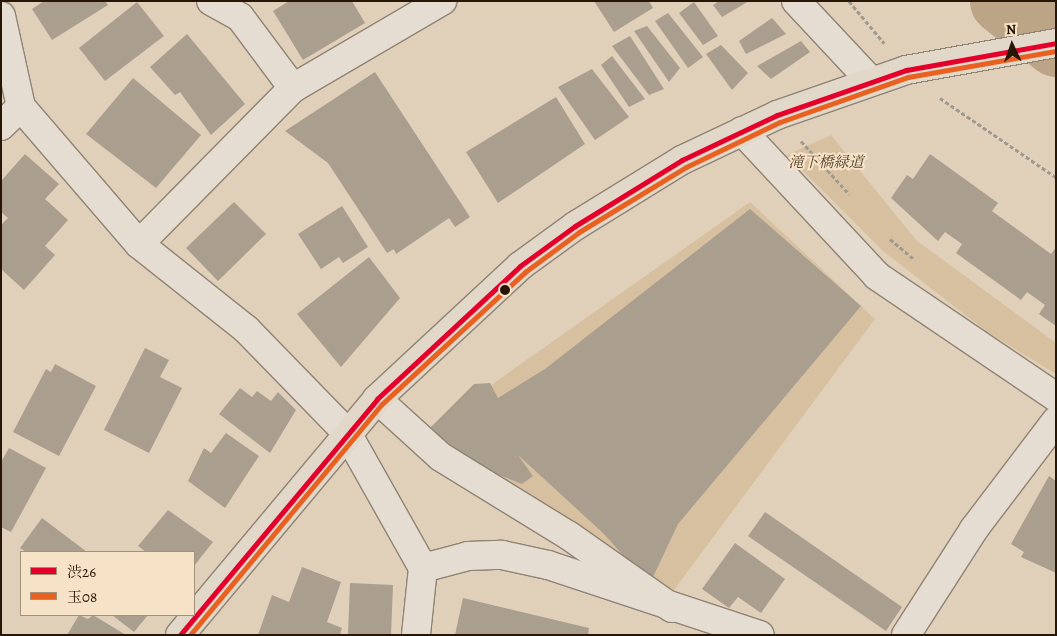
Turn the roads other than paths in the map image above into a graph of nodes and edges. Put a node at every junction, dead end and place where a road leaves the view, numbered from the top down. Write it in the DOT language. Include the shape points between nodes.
graph roads {
  1 [pos="211,1"];
  2 [pos="442,1"];
  3 [pos="796,1"];
  4 [pos="1,16"];
  5 [pos="1056,43"];
  6 [pos="870,80"];
  7 [pos="293,88"];
  8 [pos="21,107"];
  9 [pos="1,126"];
  10 [pos="742,131"];
  11 [pos="139,244"];
  12 [pos="1056,397"];
  13 [pos="377,399"];
  14 [pos="347,433"];
  15 [pos="1052,435"];
  16 [pos="423,568"];
  17 [pos="672,608"];
  18 [pos="180,635"];
  19 [pos="416,635"];
  20 [pos="760,635"];
  21 [pos="906,635"];
  1 -- 7 [label="street" via="240,17"];
  2 -- 7 [label="street"];
  3 -- 6 [label="street"];
  4 -- 8 [label="street"];
  5 -- 6 [label="main road"];
  6 -- 10 [label="main road"];
  7 -- 11 [label="street"];
  8 -- 9 [label="street"];
  8 -- 11 [label="street"];
  10 -- 12 [label="street" via="877,276"];
  10 -- 13 [label="main road" via="642,184 520,266"];
  11 -- 14 [label="street" via="247,330"];
  13 -- 14 [label="main road"];
  13 -- 17 [label="street" via="441,457 568,535"];
  14 -- 16 [label="street"];
  14 -- 18 [label="main road"];
  15 -- 21 [label="street" via="974,529"];
  16 -- 17 [label="street" via="468,556 502,555 548,565"];
  16 -- 19 [label="street"];
  17 -- 20 [label="street"];
}
